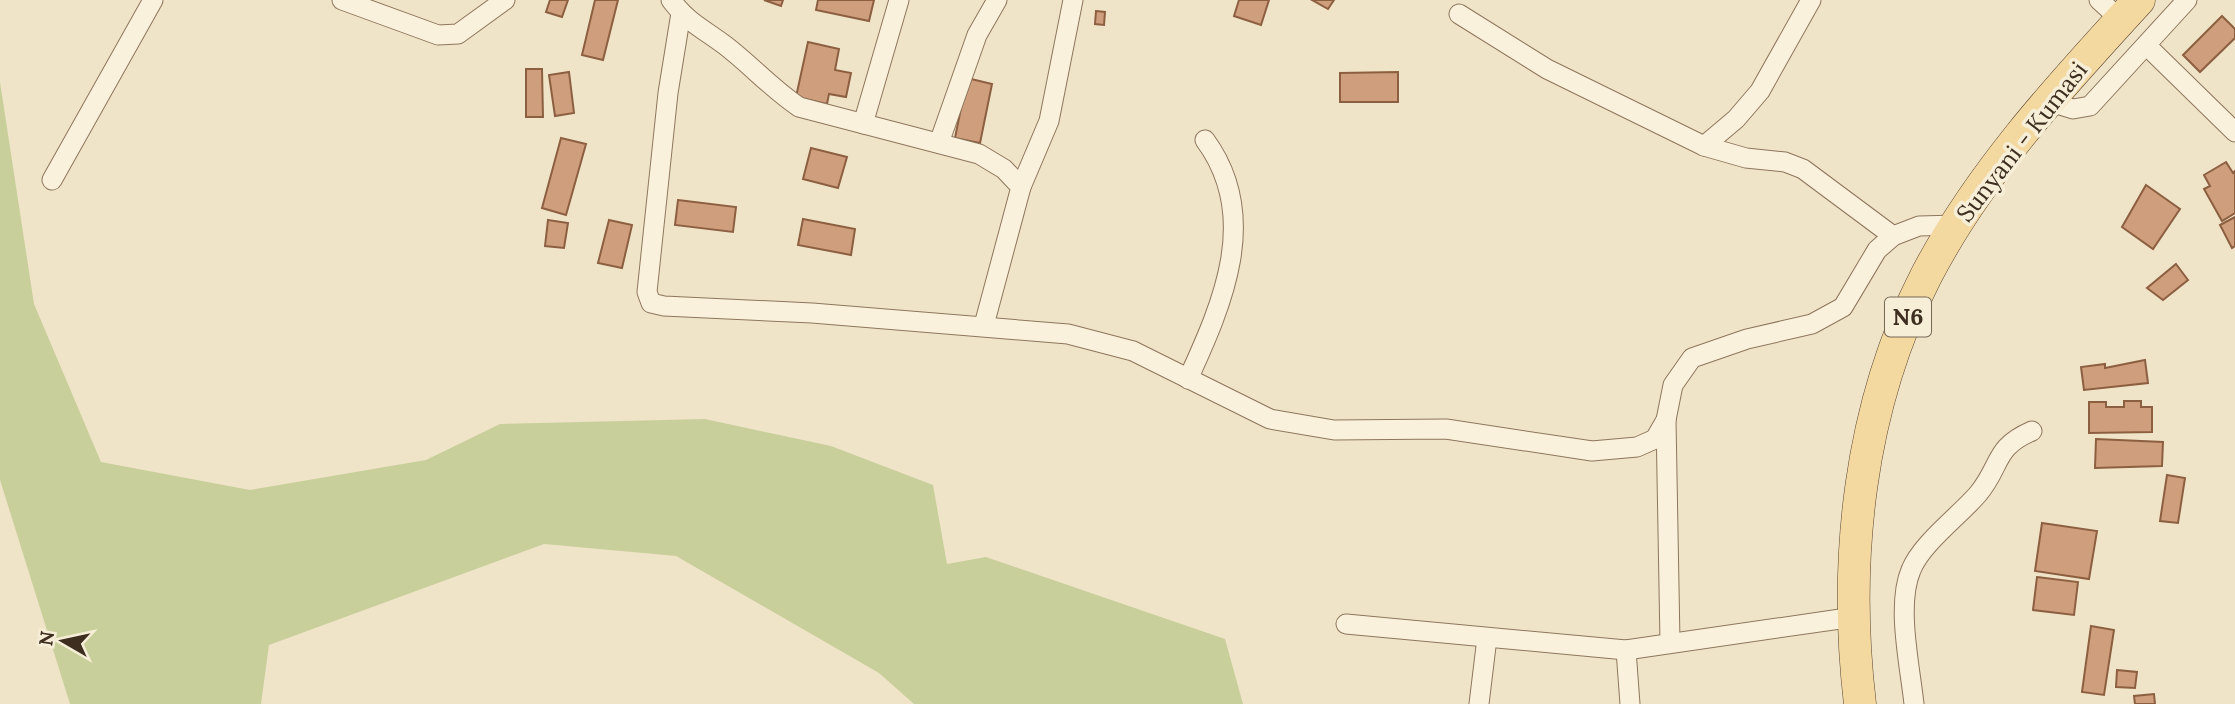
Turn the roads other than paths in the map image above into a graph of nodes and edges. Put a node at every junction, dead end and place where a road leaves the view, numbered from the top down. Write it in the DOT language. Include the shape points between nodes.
graph roads {
  1 [pos="153,0"];
  2 [pos="342,0"];
  3 [pos="505,0"];
  4 [pos="899,0"];
  5 [pos="997,0"];
  6 [pos="1073,0"];
  7 [pos="1811,0"];
  8 [pos="2187,0"];
  9 [pos="676,7"];
  10 [pos="2120,7"];
  11 [pos="1460,15"];
  12 [pos="2147,46"];
  13 [pos="2047,101"];
  14 [pos="863,124"];
  15 [pos="2235,132"];
  16 [pos="1205,140"];
  17 [pos="939,143"];
  18 [pos="1704,146"];
  19 [pos="52,180"];
  20 [pos="1021,187"];
  21 [pos="1956,225"];
  22 [pos="1893,236"];
  23 [pos="984,325"];
  24 [pos="1188,379"];
  25 [pos="1666,420"];
  26 [pos="2032,431"];
  27 [pos="1854,617"];
  28 [pos="1346,624"];
  29 [pos="1487,638"];
  30 [pos="1670,642"];
  31 [pos="1626,650"];
  32 [pos="1479,704"];
  33 [pos="1630,704"];
  34 [pos="1860,704"];
  35 [pos="1913,704"];
  1 -- 19 [label="street"];
  2 -- 3 [label="street" via="438,35 458,34"];
  4 -- 14 [label="street"];
  5 -- 17 [label="street" via="977,35"];
  6 -- 20 [label="street" via="1049,121"];
  7 -- 18 [label="street" via="1760,91"];
  8 -- 12 [label="street"];
  9 -- 14 [label="street" via="799,107"];
  9 -- 23 [label="street" via="647,292 650,303"];
  10 -- 13 [label="main road, Sunyani - Kumasi / N6"];
  11 -- 18 [label="street" via="1547,69"];
  12 -- 13 [label="street" via="2090,106 2073,109"];
  12 -- 15 [label="street"];
  13 -- 21 [label="main road, Sunyani - Kumasi / N6"];
  14 -- 17 [label="street"];
  16 -- 24 [label="street" via="1222,163 1234,221 1233,253 1211,329"];
  17 -- 20 [label="street" via="979,154 1004,169"];
  18 -- 22 [label="street" via="1803,169"];
  20 -- 23 [label="street"];
  21 -- 22 [label="street" via="1919,226"];
  21 -- 27 [label="main road, Sunyani - Kumasi / N6" via="1926,276 1891,359 1865,459 1853,559"];
  22 -- 25 [label="street" via="1877,250 1843,307 1812,324 1692,358 1673,385"];
  23 -- 24 [label="street" via="1068,334 1133,351"];
  24 -- 25 [label="street" via="1270,419 1335,430 1446,429 1592,451 1637,447 1655,439"];
  25 -- 30 [label="street"];
  26 -- 35 [label="street" via="2004,448 1979,492 1911,569 1905,615"];
  27 -- 30 [label="street"];
  27 -- 34 [label="main road, Sunyani - Kumasi / N6"];
  28 -- 29 [label="street"];
  29 -- 31 [label="street"];
  29 -- 32 [label="street"];
  30 -- 31 [label="street"];
  31 -- 33 [label="street"];
}
